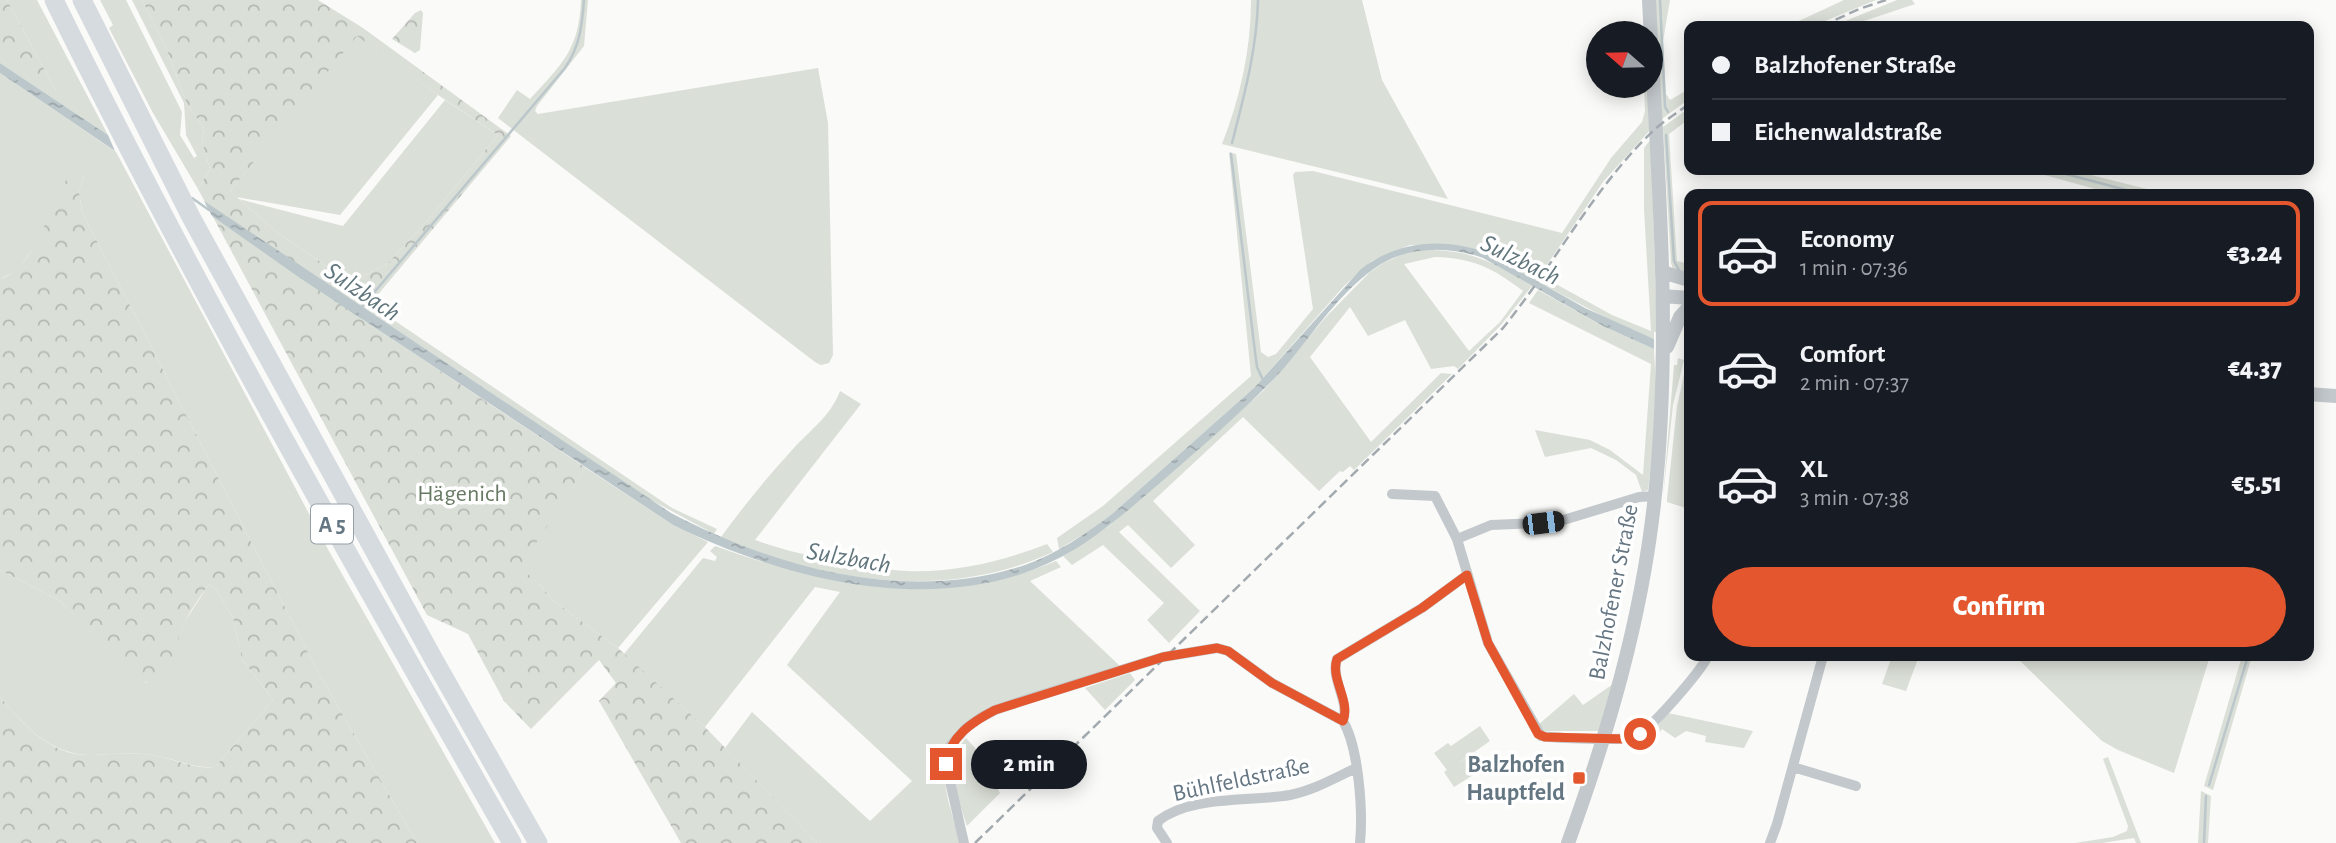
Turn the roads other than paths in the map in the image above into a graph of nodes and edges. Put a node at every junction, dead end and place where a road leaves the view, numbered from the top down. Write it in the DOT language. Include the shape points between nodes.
graph roads {
  1 [pos="54,0"];
  2 [pos="82,0"];
  3 [pos="1649,0"];
  4 [pos="1662,272"];
  5 [pos="1684,279"];
  6 [pos="1663,296"];
  7 [pos="1684,298"];
  8 [pos="1684,313"];
  9 [pos="1667,336"];
  10 [pos="2314,394"];
  11 [pos="2336,396"];
  12 [pos="1392,494"];
  13 [pos="1655,496"];
  14 [pos="1457,539"];
  15 [pos="1467,575"];
  16 [pos="1704,661"];
  17 [pos="1822,661"];
  18 [pos="1343,721"];
  19 [pos="1604,738"];
  20 [pos="1793,767"];
  21 [pos="1356,768"];
  22 [pos="1856,786"];
  23 [pos="512,843"];
  24 [pos="538,843"];
  25 [pos="964,843"];
  26 [pos="1167,843"];
  27 [pos="1360,843"];
  28 [pos="1568,843"];
  29 [pos="1770,843"];
  1 -- 23 [label="highway, A 5" via="156,203"];
  2 -- 24 [label="highway, A 5" via="191,217"];
  3 -- 4 [label="street, Balzhofener Straße"];
  4 -- 5 [label="street"];
  4 -- 6 [label="street, Balzhofener Straße"];
  6 -- 7 [label="street"];
  6 -- 9 [label="street, Balzhofener Straße"];
  8 -- 9 [label="street"];
  9 -- 13 [label="street, Balzhofener Straße"];
  10 -- 11 [label="street"];
  12 -- 14 [label="street" via="1436,496"];
  13 -- 14 [label="street" via="1557,522 1491,525"];
  13 -- 19 [label="street, Balzhofener Straße" via="1641,592"];
  14 -- 15 [label="street"];
  15 -- 18 [label="street" via="1337,659 1335,669 1346,713"];
  15 -- 19 [label="street" via="1488,643 1538,734"];
  16 -- 19 [label="street" via="1640,734"];
  17 -- 20 [label="street"];
  18 -- 21 [label="street"];
  18 -- 25 [label="street" via="1217,648 1163,657 1028,699 980,718 950,746 946,764"];
  19 -- 28 [label="street, Balzhofener Straße"];
  20 -- 22 [label="street"];
  20 -- 29 [label="street"];
  21 -- 26 [label="street, Bühlfeldstraße" via="1293,794 1197,805 1170,813 1157,824"];
  21 -- 27 [label="street" via="1362,810"];
}
